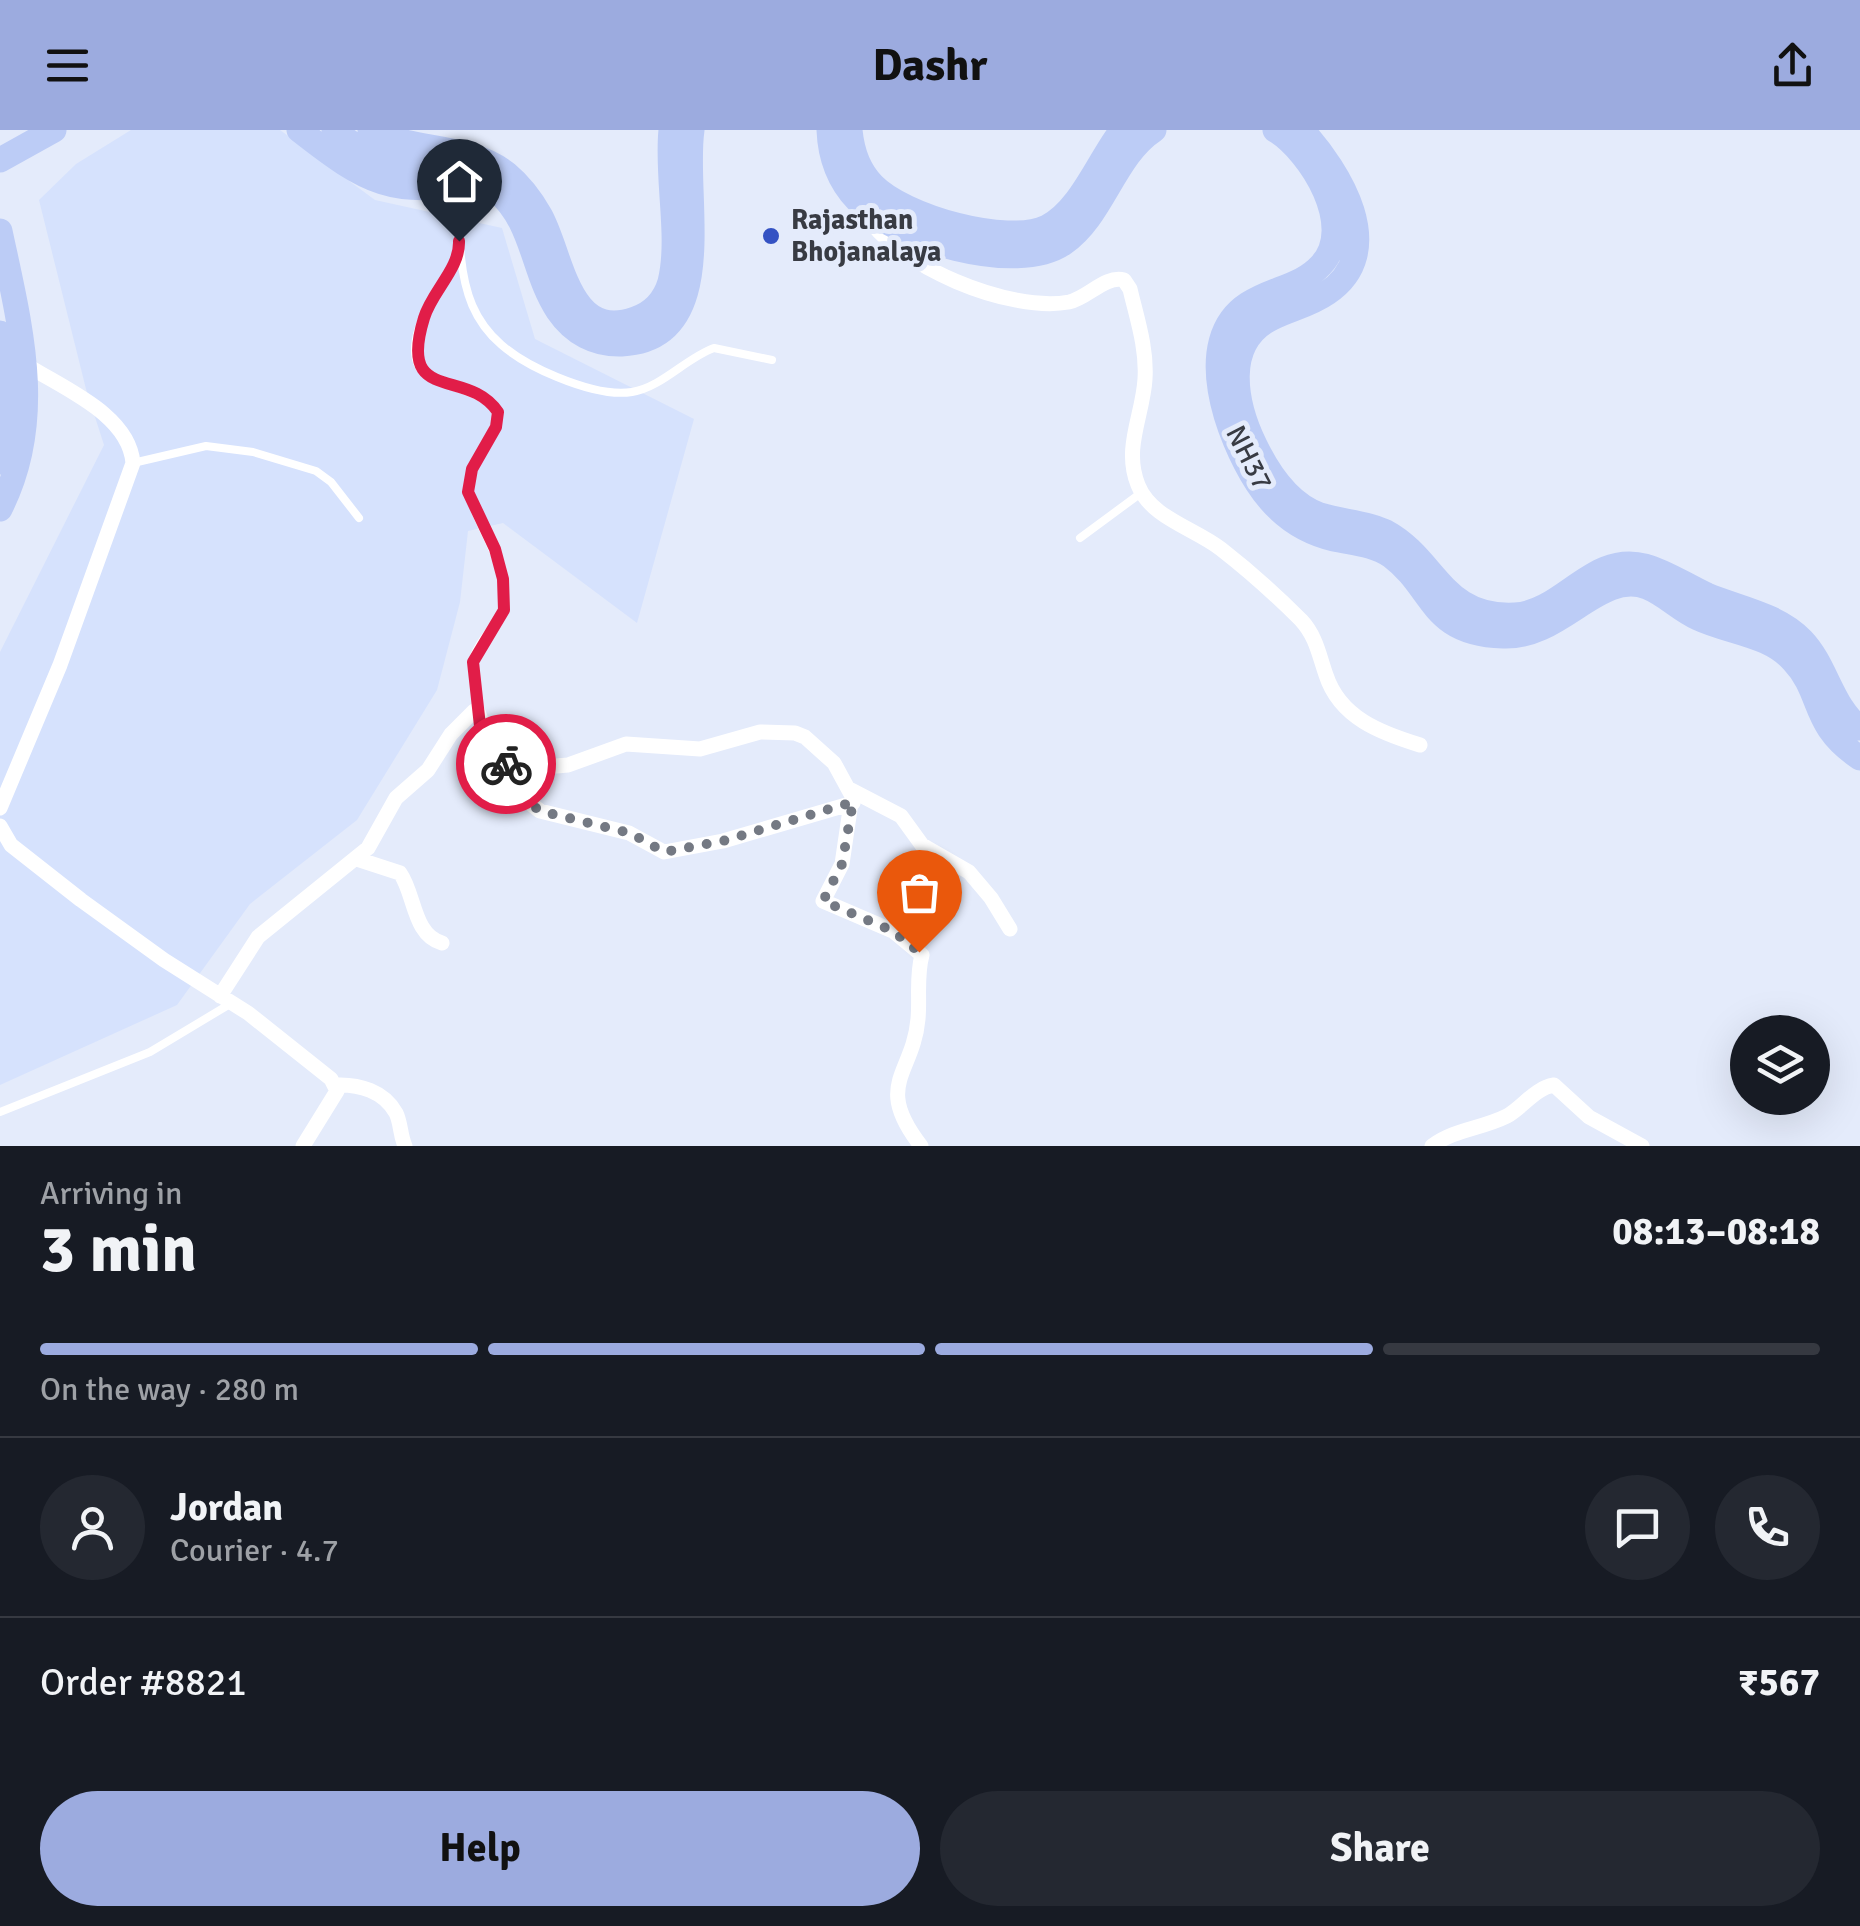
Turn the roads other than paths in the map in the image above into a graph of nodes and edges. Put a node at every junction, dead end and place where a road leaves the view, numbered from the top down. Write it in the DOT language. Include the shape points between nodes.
graph roads {
  1 [pos="54,130"];
  2 [pos="300,130"];
  3 [pos="334,130"];
  4 [pos="370,130"];
  5 [pos="830,130"];
  6 [pos="850,130"];
  7 [pos="1122,130"];
  8 [pos="1154,130"];
  9 [pos="1275,130"];
  10 [pos="1302,130"];
  11 [pos="681,133"];
  12 [pos="389,135"];
  13 [pos="0,160"];
  14 [pos="484,181"];
  15 [pos="458,186"];
  16 [pos="858,201"];
  17 [pos="0,232"];
  18 [pos="460,257"];
  19 [pos="0,333"];
  20 [pos="772,360"];
  21 [pos="25,364"];
  22 [pos="0,462"];
  23 [pos="133,463"];
  24 [pos="1142,492"];
  25 [pos="0,510"];
  26 [pos="359,518"];
  27 [pos="1080,538"];
  28 [pos="476,711"];
  29 [pos="1860,728"];
  30 [pos="1420,744"];
  31 [pos="1860,758"];
  32 [pos="506,764"];
  33 [pos="852,796"];
  34 [pos="0,808"];
  35 [pos="0,826"];
  36 [pos="358,859"];
  37 [pos="1010,929"];
  38 [pos="442,943"];
  39 [pos="226,999"];
  40 [pos="336,1086"];
  41 [pos="0,1112"];
  42 [pos="303,1146"];
  43 [pos="405,1146"];
  44 [pos="921,1146"];
  45 [pos="1432,1146"];
  46 [pos="1642,1146"];
  1 -- 13 [label="highway"];
  2 -- 15 [label="highway" via="388,186"];
  3 -- 14 [label="highway" via="386,161"];
  4 -- 12 [label="highway"];
  5 -- 16 [label="highway" via="833,160"];
  6 -- 7 [label="highway" via="862,172 894,201 985,231 1026,234 1064,215"];
  8 -- 16 [label="highway" via="1077,232 1036,255 1012,257 943,243 891,223"];
  9 -- 31 [label="highway, NH37" via="1315,174 1334,238 1312,274 1236,314 1220,348 1223,403 1233,433 1244,463 1275,507 1312,533 1391,556 1438,613 1479,633 1530,634 1610,586 1647,587 1694,616 1782,650 1796,664 1827,730"];
  10 -- 29 [label="highway, NH37" via="1342,183 1356,246 1342,281 1256,328 1238,360 1236,380 1254,444 1286,493 1320,514 1387,533 1448,592 1493,614 1532,612 1612,565 1647,566 1789,629 1815,656"];
  11 -- 12 [label="highway" via="671,278 649,313 620,322 592,316 574,298 540,216 507,174 472,157"];
  11 -- 14 [label="highway" via="687,296 670,324 630,344 597,342 561,316 520,217"];
  14 -- 15 [label="highway"];
  15 -- 18 [label="lane"];
  16 -- 24 [label="street" via="894,246 978,289 1054,303 1124,280 1145,360 1132,448"];
  17 -- 21 [label="highway"];
  18 -- 20 [label="lane" via="464,288 484,326 517,358 564,380 633,392 714,348"];
  18 -- 28 [label="lane" via="432,297 416,355 428,376 498,412 468,492 495,549 504,588 501,616 474,657"];
  19 -- 22 [label="highway" via="9,416"];
  21 -- 23 [label="street" via="118,425"];
  21 -- 25 [label="highway" via="24,442"];
  23 -- 26 [label="lane" via="206,446 272,456 316,471"];
  23 -- 34 [label="street"];
  24 -- 27 [label="lane"];
  24 -- 30 [label="street" via="1161,513 1226,552 1302,622 1332,689 1355,715 1371,728"];
  28 -- 32 [label="street" via="484,736"];
  28 -- 36 [label="street" via="396,798"];
  32 -- 33 [label="street" via="544,769 626,744 700,749 760,732 795,733 820,748"];
  32 -- 33 [label="street" via="540,811 630,833 664,852 723,841"];
  33 -- 37 [label="street" via="902,816 922,845 968,872"];
  33 -- 44 [label="street" via="839,872 822,899 893,931 921,954 918,1021 896,1089"];
  35 -- 39 [label="street" via="12,845 81,900"];
  36 -- 38 [label="street" via="400,873 422,927"];
  36 -- 39 [label="street" via="258,937"];
  39 -- 40 [label="street"];
  39 -- 41 [label="lane" via="150,1052"];
  40 -- 42 [label="street"];
  40 -- 43 [label="street" via="357,1085 388,1102"];
  45 -- 46 [label="street" via="1452,1132 1507,1115 1554,1085 1589,1117"];
}
